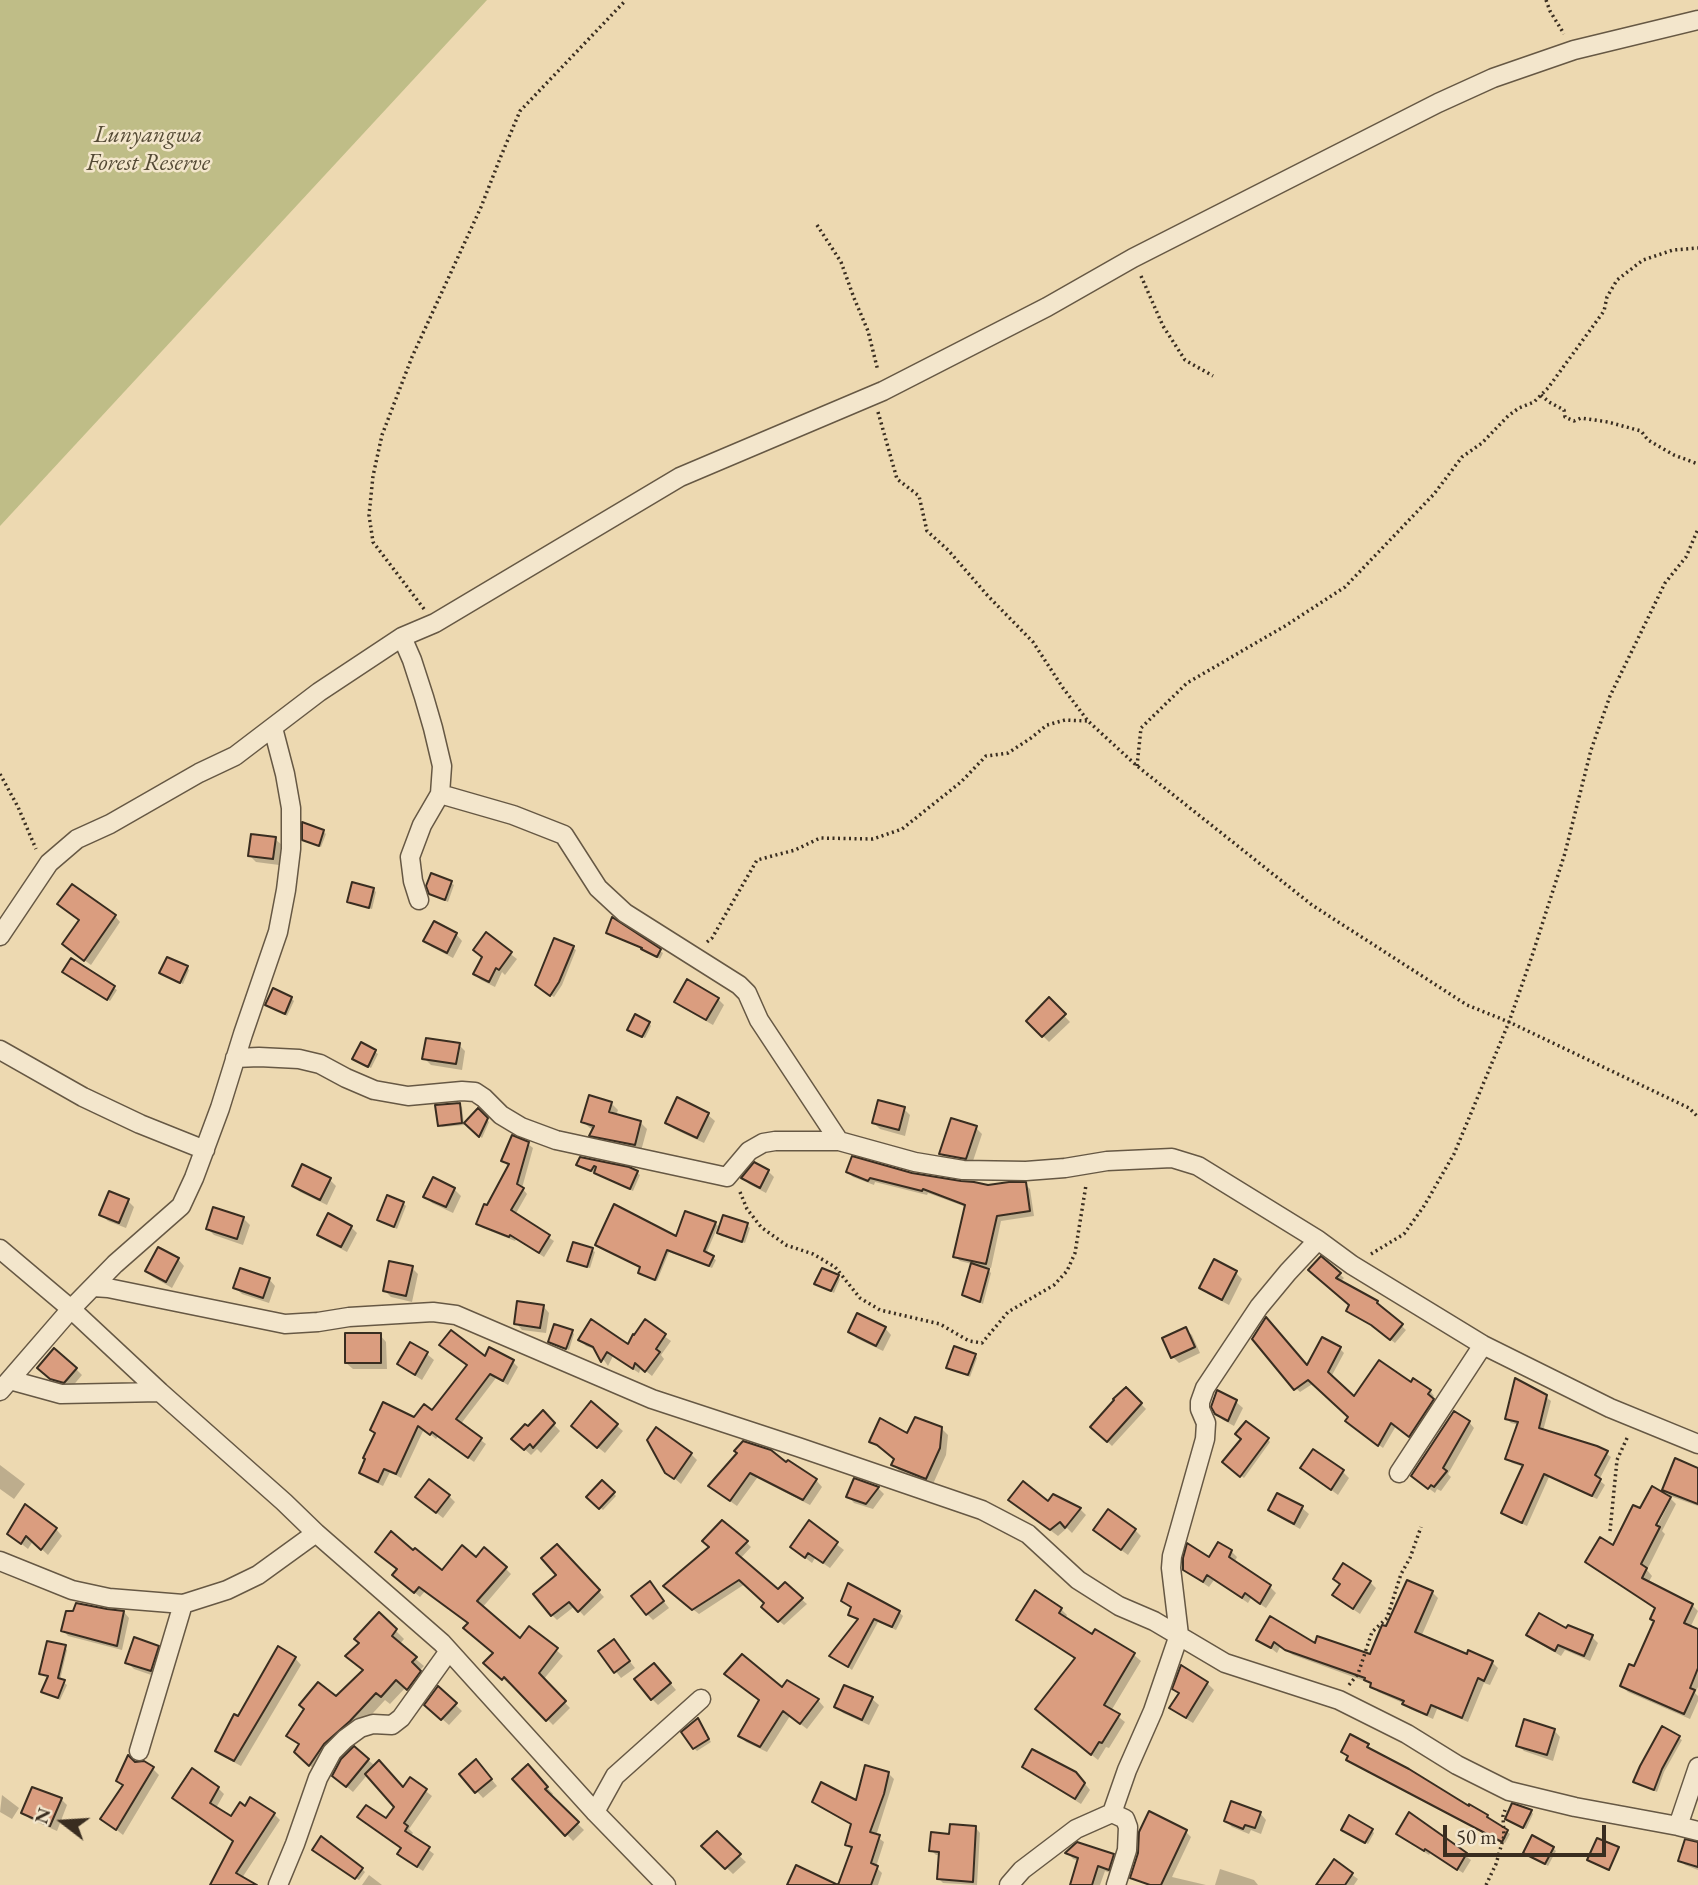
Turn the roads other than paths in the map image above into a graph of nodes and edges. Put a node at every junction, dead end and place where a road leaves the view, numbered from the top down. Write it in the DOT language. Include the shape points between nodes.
graph roads {
  1 [pos="1698,20"];
  2 [pos="402,637"];
  3 [pos="273,728"];
  4 [pos="440,794"];
  5 [pos="419,900"];
  6 [pos="0,936"];
  7 [pos="0,1049"];
  8 [pos="235,1058"];
  9 [pos="839,1141"];
  10 [pos="205,1150"];
  11 [pos="1318,1240"];
  12 [pos="0,1249"];
  13 [pos="93,1287"];
  14 [pos="71,1309"];
  15 [pos="1483,1345"];
  16 [pos="5,1386"];
  17 [pos="160,1392"];
  18 [pos="1698,1444"];
  19 [pos="1399,1473"];
  20 [pos="316,1533"];
  21 [pos="0,1561"];
  22 [pos="183,1604"];
  23 [pos="1179,1635"];
  24 [pos="449,1651"];
  25 [pos="701,1699"];
  26 [pos="139,1751"];
  27 [pos="1698,1767"];
  28 [pos="595,1812"];
  29 [pos="1112,1813"];
  30 [pos="1678,1826"];
  31 [pos="1698,1831"];
  32 [pos="278,1885"];
  33 [pos="666,1885"];
  34 [pos="1009,1885"];
  35 [pos="1116,1885"];
  1 -- 2 [label="street" via="1574,50 1438,103 883,391 680,477 435,623"];
  2 -- 3 [label="street"];
  2 -- 4 [label="street" via="433,728 442,766"];
  3 -- 6 [label="street" via="235,756 77,839 50,863"];
  3 -- 8 [label="street" via="291,808 291,849 278,932"];
  4 -- 5 [label="street" via="410,857"];
  4 -- 9 [label="street" via="564,835 598,888 625,913 747,993 759,1020"];
  7 -- 10 [label="street" via="83,1097"];
  8 -- 9 [label="street" via="320,1063 374,1090 408,1096 475,1092 521,1127 556,1140 727,1177 749,1151 763,1143"];
  8 -- 10 [label="street"];
  9 -- 11 [label="street" via="963,1170 1026,1171 1172,1158 1198,1166"];
  10 -- 13 [label="street" via="181,1206"];
  11 -- 15 [label="street"];
  11 -- 23 [label="street" via="1259,1307 1205,1388 1199,1409 1206,1423 1205,1439 1172,1556"];
  12 -- 14 [label="street"];
  13 -- 14 [label="street"];
  13 -- 23 [label="street" via="285,1324 433,1312 456,1315 652,1399 982,1510 1028,1534 1078,1580"];
  14 -- 16 [label="street"];
  14 -- 17 [label="street"];
  15 -- 18 [label="street" via="1610,1408"];
  15 -- 19 [label="street"];
  16 -- 17 [label="street" via="61,1394"];
  17 -- 20 [label="street"];
  20 -- 22 [label="street" via="258,1575"];
  20 -- 24 [label="street"];
  21 -- 22 [label="street" via="72,1590"];
  22 -- 26 [label="street"];
  23 -- 29 [label="street"];
  23 -- 30 [label="street" via="1225,1662 1339,1700 1510,1791"];
  24 -- 28 [label="street"];
  24 -- 32 [label="street" via="401,1718 392,1725 360,1728 332,1752"];
  25 -- 28 [label="street" via="615,1776"];
  27 -- 30 [label="street"];
  28 -- 33 [label="street"];
  29 -- 34 [label="street" via="1076,1829"];
  29 -- 35 [label="street" via="1125,1819 1128,1827 1127,1850"];
  30 -- 31 [label="street"];
}
